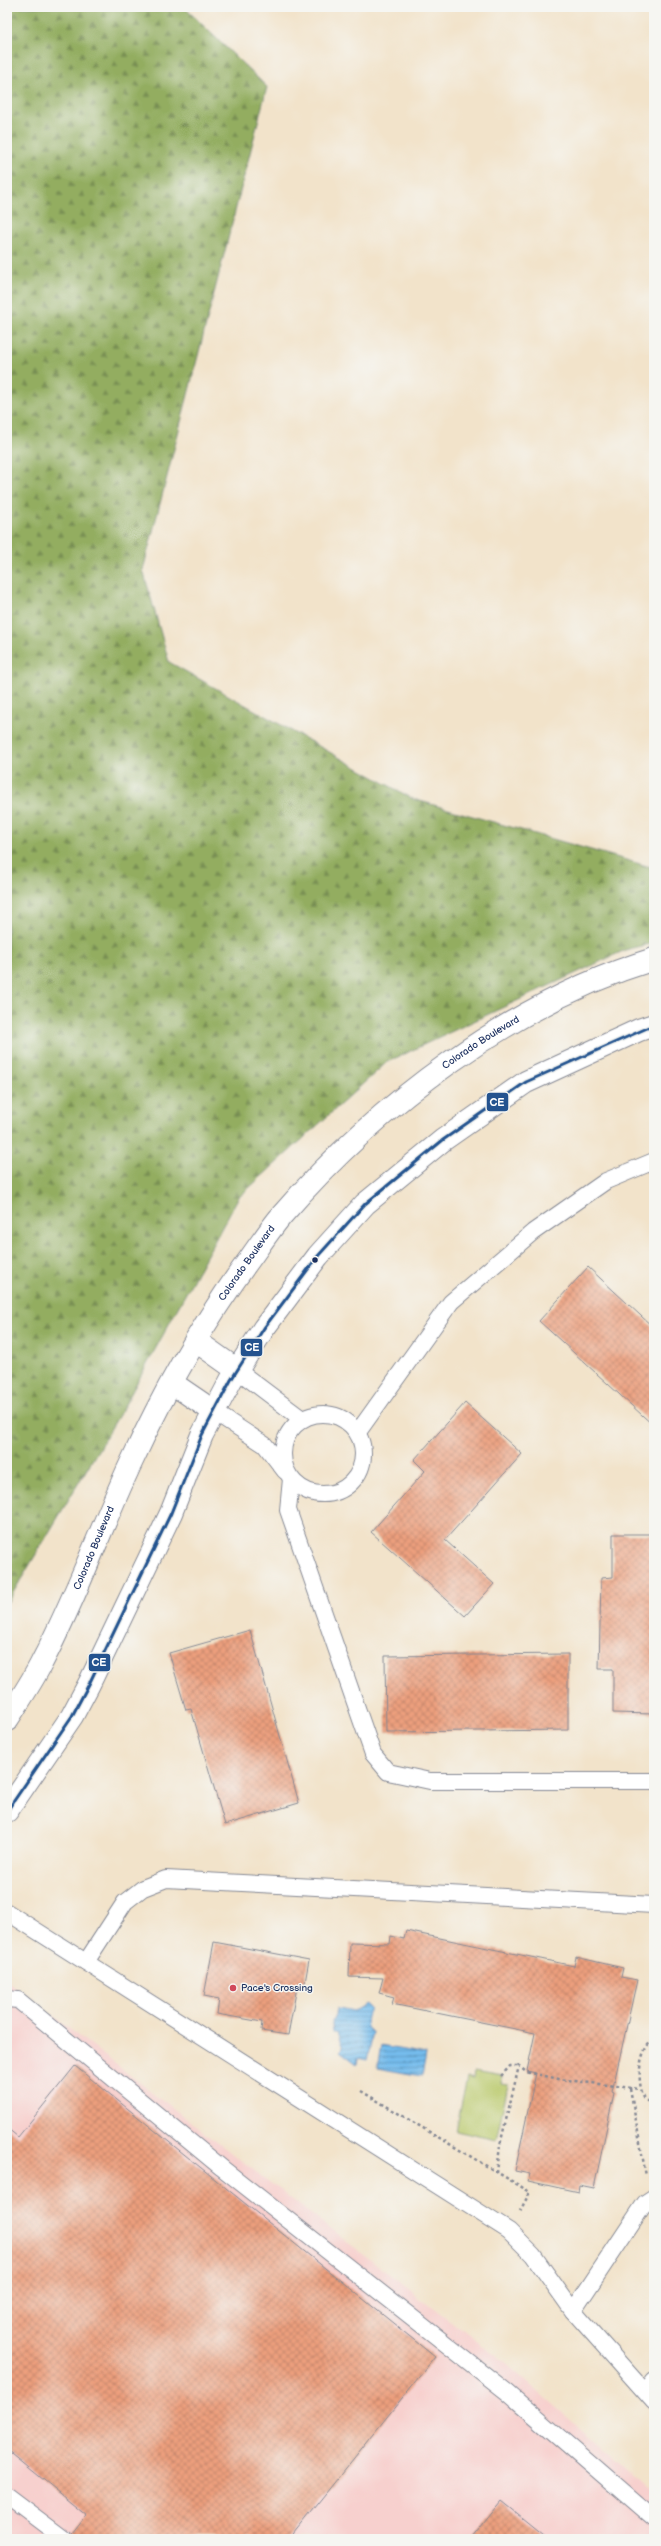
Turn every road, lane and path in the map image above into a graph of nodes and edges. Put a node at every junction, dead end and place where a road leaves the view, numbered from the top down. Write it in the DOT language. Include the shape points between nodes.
graph roads {
  1 [pos="654,958"];
  2 [pos="654,1025"];
  3 [pos="654,1162"];
  4 [pos="196,1341"];
  5 [pos="236,1370"];
  6 [pos="172,1383"];
  7 [pos="213,1412"];
  8 [pos="302,1419"];
  9 [pos="358,1432"];
  10 [pos="290,1477"];
  11 [pos="7,1720"];
  12 [pos="654,1781"];
  13 [pos="7,1811"];
  14 [pos="654,1905"];
  15 [pos="7,1912"];
  16 [pos="86,1962"];
  17 [pos="7,1999"];
  18 [pos="654,2040"];
  19 [pos="519,2066"];
  20 [pos="501,2076"];
  21 [pos="630,2088"];
  22 [pos="640,2089"];
  23 [pos="361,2091"];
  24 [pos="654,2101"];
  25 [pos="497,2173"];
  26 [pos="645,2174"];
  27 [pos="654,2197"];
  28 [pos="517,2216"];
  29 [pos="573,2311"];
  30 [pos="651,2391"];
  31 [pos="7,2496"];
  32 [pos="654,2520"];
  33 [pos="64,2539"];
  1 -- 4 [label="street, Colorado Boulevard" via="584,985 505,1026 422,1084 356,1138 282,1216 221,1298"];
  2 -- 5 [label="street" via="526,1082 443,1140 371,1199 318,1256"];
  3 -- 9 [label="lane" via="606,1181 533,1232 450,1302"];
  4 -- 5 [label="street"];
  4 -- 6 [label="street, Colorado Boulevard"];
  5 -- 7 [label="street"];
  5 -- 8 [label="lane"];
  6 -- 7 [label="street"];
  6 -- 11 [label="street, Colorado Boulevard" via="131,1462 42,1663"];
  7 -- 10 [label="lane" via="265,1445"];
  7 -- 13 [label="street" via="171,1513 90,1684 72,1716"];
  8 -- 9 [label="lane" via="314,1414 327,1413 339,1416"];
  8 -- 10 [label="lane" via="286,1437 283,1456"];
  9 -- 10 [label="lane" via="363,1445 360,1472 352,1483 341,1491 314,1494 301,1488"];
  10 -- 12 [label="lane" via="288,1510 308,1572 373,1754 388,1772 430,1781"];
  14 -- 16 [label="lane" via="166,1879 143,1888 125,1902"];
  15 -- 16 [label="lane"];
  16 -- 29 [label="lane" via="509,2231 533,2255"];
  17 -- 32 [label="lane" via="18,2000 222,2168 507,2392"];
  18 -- 22 [label="path" via="649,2042 643,2057"];
  19 -- 20 [label="path" via="510,2066"];
  19 -- 21 [label="path" via="526,2072 559,2079"];
  19 -- 25 [label="path" via="500,2146"];
  21 -- 22 [label="path"];
  21 -- 26 [label="path"];
  22 -- 24 [label="path" via="647,2101"];
  23 -- 25 [label="path"];
  25 -- 28 [label="path" via="530,2192"];
  27 -- 29 [label="lane" via="645,2203"];
  29 -- 30 [label="lane"];
  31 -- 33 [label="lane"];
}
